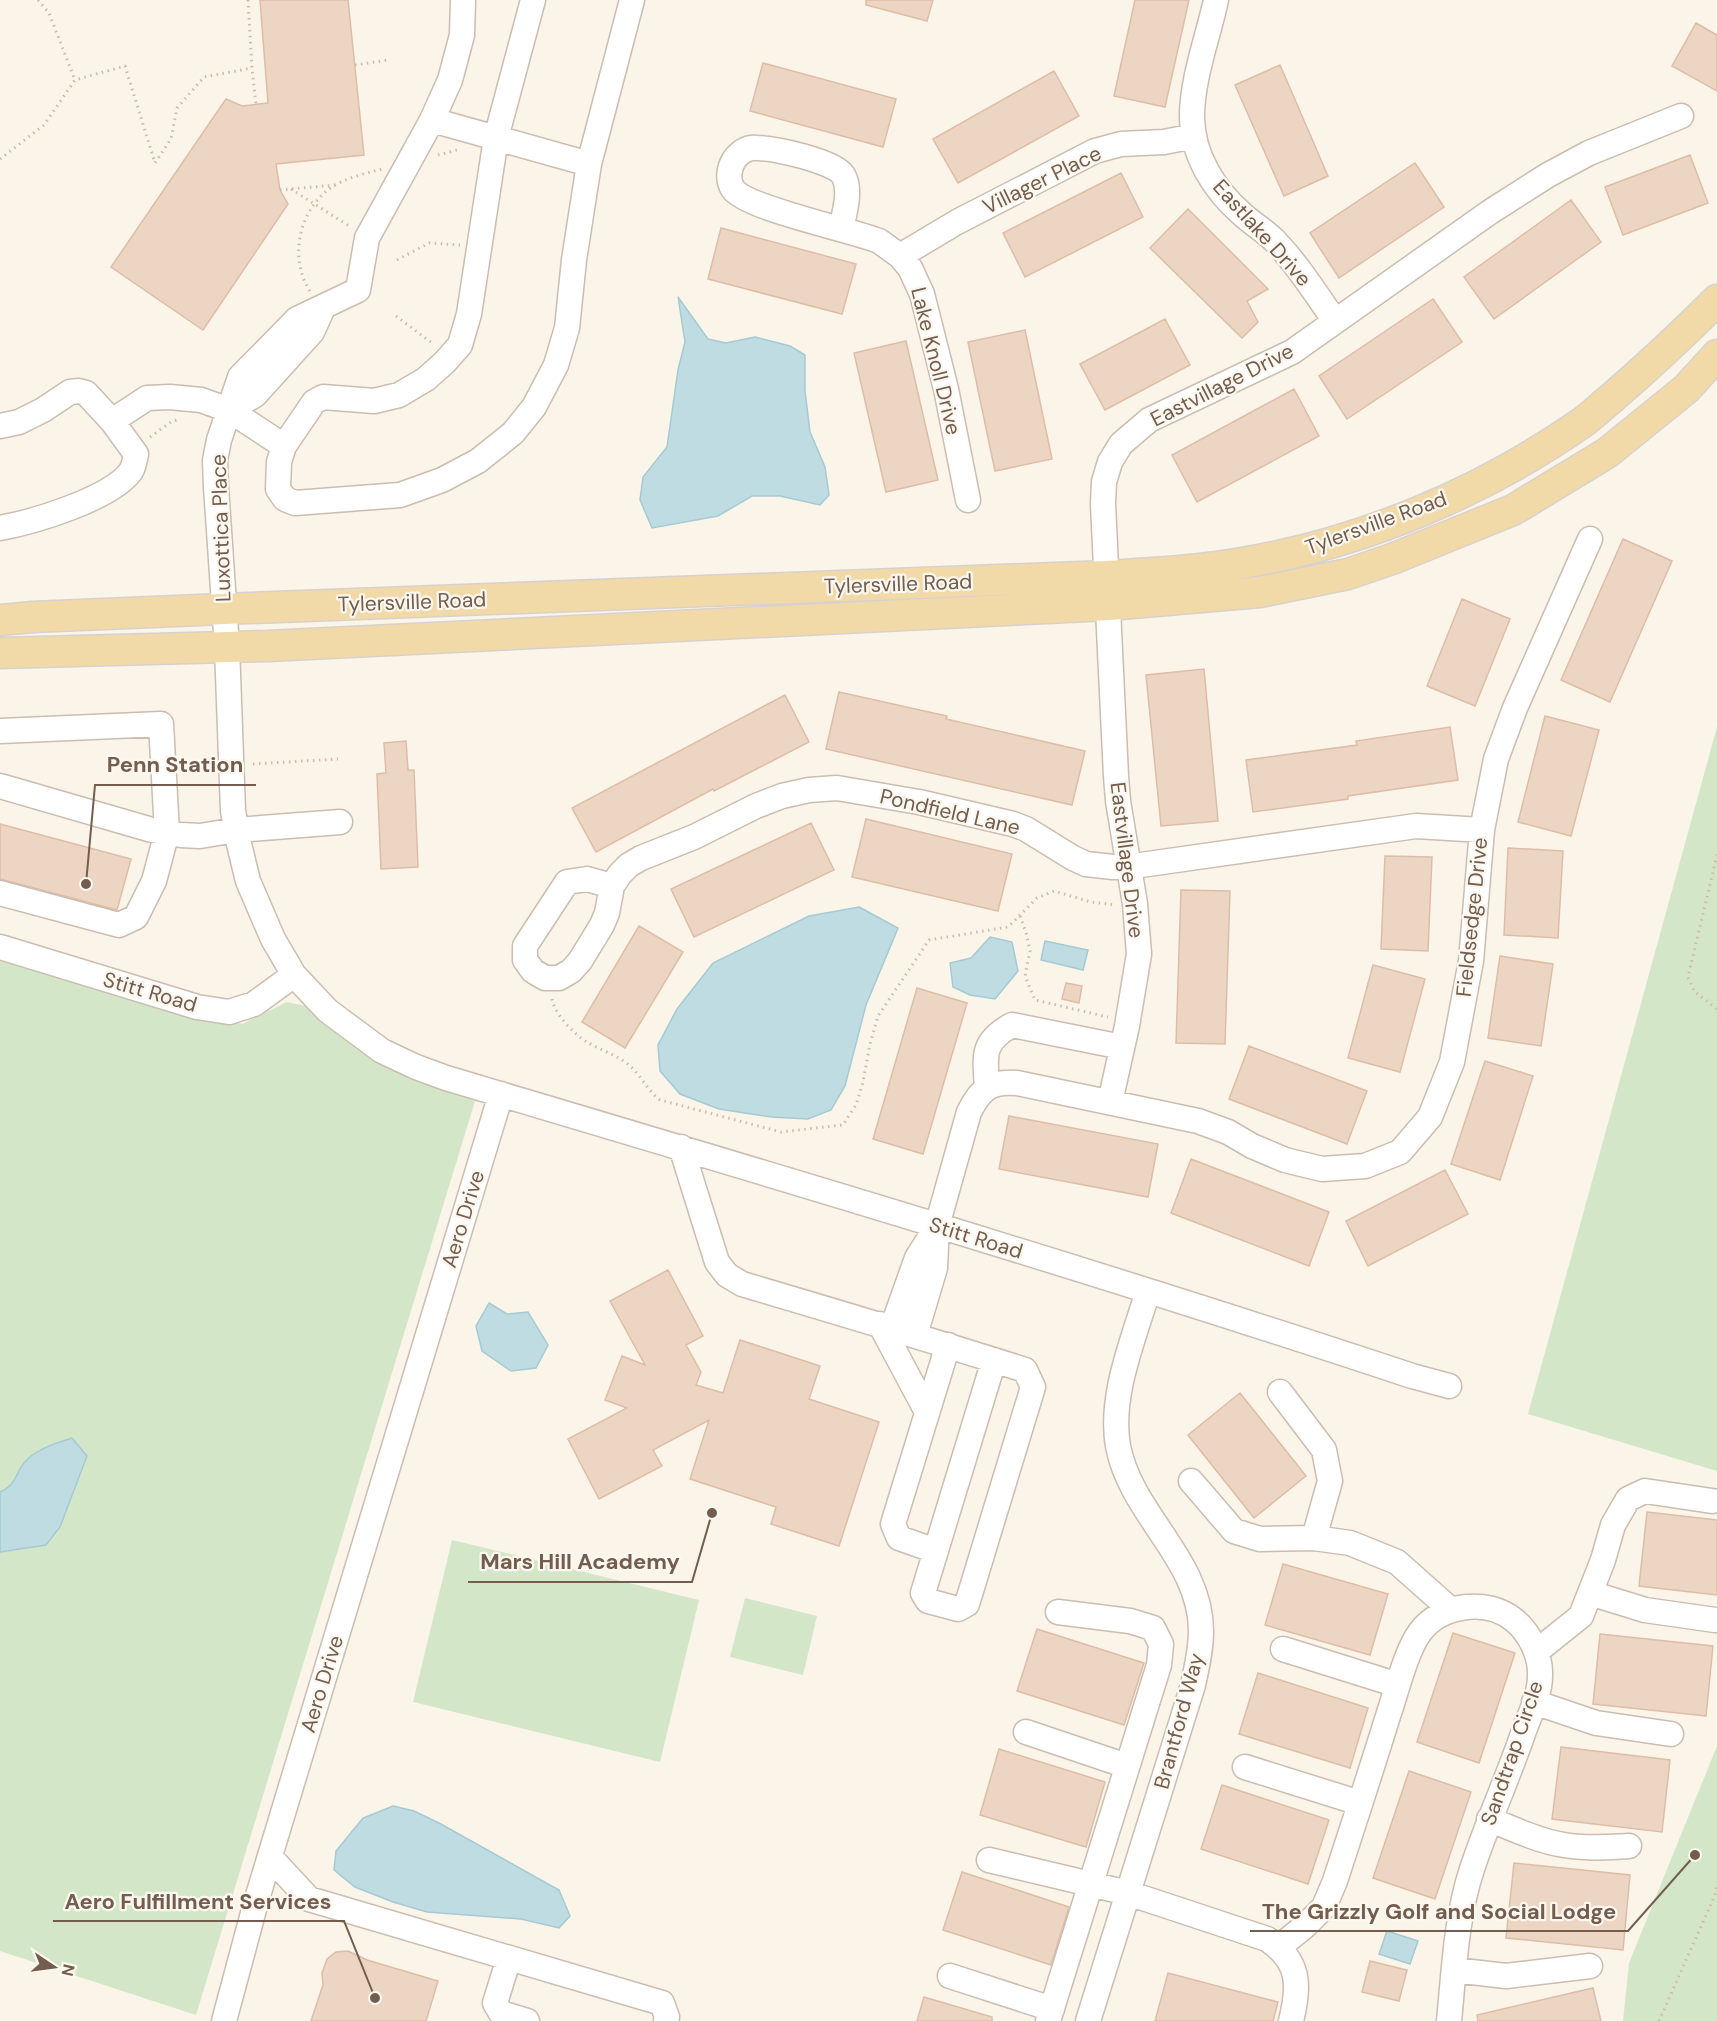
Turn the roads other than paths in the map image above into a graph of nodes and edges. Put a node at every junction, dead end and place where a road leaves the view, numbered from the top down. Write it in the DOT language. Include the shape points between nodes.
graph roads {
  1 [pos="463,0"];
  2 [pos="533,0"];
  3 [pos="632,0"];
  4 [pos="1216,0"];
  5 [pos="1680,116"];
  6 [pos="432,120"];
  7 [pos="1194,136"];
  8 [pos="496,138"];
  9 [pos="589,164"];
  10 [pos="841,229"];
  11 [pos="900,256"];
  12 [pos="1717,300"];
  13 [pos="1335,321"];
  14 [pos="1717,355"];
  15 [pos="229,410"];
  16 [pos="112,421"];
  17 [pos="0,426"];
  18 [pos="284,446"];
  19 [pos="968,500"];
  20 [pos="0,528"];
  21 [pos="1590,539"];
  22 [pos="1108,591"];
  23 [pos="224,609"];
  24 [pos="0,620"];
  25 [pos="227,648"];
  26 [pos="0,653"];
  27 [pos="0,731"];
  28 [pos="0,786"];
  29 [pos="340,822"];
  30 [pos="236,830"];
  31 [pos="1482,830"];
  32 [pos="167,832"];
  33 [pos="1130,866"];
  34 [pos="612,886"];
  35 [pos="0,893"];
  36 [pos="0,947"];
  37 [pos="294,975"];
  38 [pos="1122,1047"];
  39 [pos="987,1087"];
  40 [pos="501,1094"];
  41 [pos="1110,1102"];
  42 [pos="681,1147"];
  43 [pos="937,1226"];
  44 [pos="1148,1291"];
  45 [pos="886,1326"];
  46 [pos="915,1335"];
  47 [pos="948,1345"];
  48 [pos="994,1360"];
  49 [pos="1449,1386"];
  50 [pos="1280,1392"];
  51 [pos="927,1412"];
  52 [pos="1191,1481"];
  53 [pos="1712,1501"];
  54 [pos="1314,1538"];
  55 [pos="936,1551"];
  56 [pos="1590,1593"];
  57 [pos="1451,1610"];
  58 [pos="1058,1612"];
  59 [pos="1714,1620"];
  60 [pos="1283,1649"];
  61 [pos="1536,1652"];
  62 [pos="1398,1685"];
  63 [pos="1534,1702"];
  64 [pos="1026,1732"];
  65 [pos="1671,1734"];
  66 [pos="1127,1766"];
  67 [pos="1245,1767"];
  68 [pos="1360,1803"];
  69 [pos="1490,1819"];
  70 [pos="1629,1846"];
  71 [pos="270,1857"];
  72 [pos="989,1860"];
  73 [pos="1090,1884"];
  74 [pos="1128,1893"];
  75 [pos="1279,1947"];
  76 [pos="509,1958"];
  77 [pos="1590,1966"];
  78 [pos="1454,1970"];
  79 [pos="950,1976"];
  80 [pos="1050,2015"];
  81 [pos="224,2021"];
  82 [pos="527,2021"];
  83 [pos="666,2021"];
  84 [pos="1088,2021"];
  85 [pos="1291,2021"];
  86 [pos="1449,2021"];
  1 -- 6 [label="street" via="459,49"];
  2 -- 8 [label="street"];
  3 -- 9 [label="street"];
  4 -- 7 [label="street, Eastlake Drive" via="1195,86"];
  5 -- 13 [label="street, Eastvillage Drive" via="1589,153 1548,175"];
  6 -- 8 [label="street"];
  6 -- 15 [label="street, Luxottica Place" via="367,238 358,290 317,300 240,377"];
  7 -- 11 [label="street, Villager Place" via="1121,144 1095,151"];
  7 -- 13 [label="street, Eastlake Drive" via="1206,169 1221,193 1274,240"];
  8 -- 9 [label="street"];
  8 -- 18 [label="street" via="470,314 460,345 426,379 399,395 374,401 323,397 314,402"];
  9 -- 18 [label="street" via="567,328 543,392 513,433 478,461 442,480 400,495 295,503 285,499 278,489"];
  10 -- 10 [label="street, Lake Knoll Drive" via="758,205 734,191 729,178 731,165 739,153 751,147 833,167 843,176 848,191"];
  10 -- 11 [label="street, Lake Knoll Drive" via="879,241"];
  11 -- 19 [label="street, Lake Knoll Drive" via="922,294"];
  12 -- 22 [label="main road, Tylersville Road" via="1656,360 1584,421 1510,467 1433,506 1354,536 1279,556 1181,572"];
  13 -- 22 [label="street, Eastvillage Drive" via="1292,352 1149,420 1121,444 1104,482"];
  14 -- 22 [label="main road, Tylersville Road" via="1686,389 1607,453 1513,510 1450,537 1359,570 1260,592"];
  15 -- 16 [label="street" via="201,400 147,398"];
  15 -- 18 [label="street"];
  15 -- 23 [label="street, Luxottica Place" via="215,460"];
  16 -- 17 [label="street" via="86,393 79,391 70,392 19,422"];
  16 -- 20 [label="street" via="135,454 130,473 73,507"];
  21 -- 31 [label="street, Fieldsedge Drive" via="1496,759"];
  22 -- 23 [label="main road, Tylersville Road"];
  22 -- 25 [label="main road, Tylersville Road"];
  22 -- 33 [label="street, Eastvillage Drive" via="1118,801"];
  23 -- 24 [label="main road, Tylersville Road"];
  23 -- 25 [label="street, Luxottica Place"];
  25 -- 26 [label="main road, Tylersville Road"];
  25 -- 30 [label="street"];
  27 -- 32 [label="street" via="161,724"];
  28 -- 32 [label="street"];
  29 -- 30 [label="street"];
  30 -- 32 [label="street" via="200,836"];
  30 -- 37 [label="street" via="248,881 273,939"];
  31 -- 33 [label="street, Pondfield Lane" via="1416,826"];
  31 -- 41 [label="street, Fieldsedge Drive" via="1471,961 1452,1062 1430,1116 1400,1152 1365,1166 1322,1169 1285,1160 1198,1120"];
  32 -- 35 [label="street" via="154,881 136,917 119,925"];
  33 -- 34 [label="street, Pondfield Lane" via="1086,864 1013,824 837,788 782,796 756,806 640,858"];
  33 -- 38 [label="street, Eastvillage Drive" via="1139,954"];
  36 -- 37 [label="street, Stitt Road" via="196,1007 229,1012 254,1004"];
  37 -- 40 [label="street" via="328,1011 382,1051"];
  38 -- 39 [label="street" via="1012,1025 996,1034 985,1054"];
  38 -- 41 [label="street, Eastvillage Drive"];
  39 -- 41 [label="street, Fieldsedge Drive" via="1017,1083"];
  39 -- 43 [label="street" via="969,1112"];
  40 -- 42 [label="street, Stitt Road"];
  40 -- 71 [label="street, Aero Drive"];
  42 -- 43 [label="street, Stitt Road"];
  42 -- 45 [label="street" via="717,1263 727,1275 742,1284"];
  43 -- 44 [label="street, Stitt Road"];
  43 -- 45 [label="street" via="916,1258"];
  43 -- 46 [label="street" via="935,1268"];
  44 -- 49 [label="street, Stitt Road"];
  44 -- 74 [label="street, Brantford Way" via="1120,1388 1118,1446 1141,1503 1184,1568 1195,1593 1201,1632 1193,1685"];
  45 -- 46 [label="street"];
  45 -- 51 [label="street"];
  46 -- 47 [label="street"];
  47 -- 48 [label="street"];
  47 -- 51 [label="street"];
  48 -- 55 [label="street"];
  48 -- 55 [label="street" via="1025,1370 1033,1387 967,1604 958,1609 928,1601 923,1593"];
  50 -- 54 [label="street" via="1324,1450 1330,1481"];
  51 -- 55 [label="street" via="893,1524 899,1538"];
  52 -- 54 [label="street" via="1234,1531 1260,1539"];
  53 -- 56 [label="street" via="1645,1491 1628,1499 1613,1525"];
  54 -- 57 [label="street" via="1350,1543 1397,1562"];
  56 -- 59 [label="street" via="1645,1610"];
  56 -- 61 [label="street" via="1581,1616"];
  57 -- 61 [label="street, Sandtrap Circle" via="1478,1607 1503,1613 1523,1629"];
  57 -- 62 [label="street, Sandtrap Circle" via="1420,1632"];
  58 -- 66 [label="street" via="1153,1628 1161,1644 1159,1665"];
  60 -- 62 [label="street"];
  61 -- 63 [label="street, Sandtrap Circle" via="1540,1677"];
  62 -- 68 [label="street, Sandtrap Circle"];
  63 -- 65 [label="street" via="1596,1723"];
  63 -- 69 [label="street, Sandtrap Circle"];
  64 -- 66 [label="street"];
  66 -- 73 [label="street"];
  67 -- 68 [label="street"];
  68 -- 75 [label="street, Sandtrap Circle" via="1324,1907"];
  69 -- 70 [label="street" via="1563,1845"];
  69 -- 78 [label="street, Sandtrap Circle" via="1464,1899"];
  71 -- 76 [label="street" via="309,1899"];
  71 -- 81 [label="street, Aero Drive"];
  72 -- 73 [label="street"];
  73 -- 74 [label="street"];
  73 -- 80 [label="street"];
  74 -- 75 [label="street" via="1267,1939"];
  74 -- 84 [label="street, Brantford Way"];
  75 -- 85 [label="street" via="1289,1959 1296,1980"];
  76 -- 82 [label="street" via="495,2003 501,2013"];
  76 -- 83 [label="street" via="662,2003"];
  77 -- 78 [label="street" via="1506,1976"];
  78 -- 86 [label="street, Sandtrap Circle"];
  79 -- 80 [label="street"];
}
